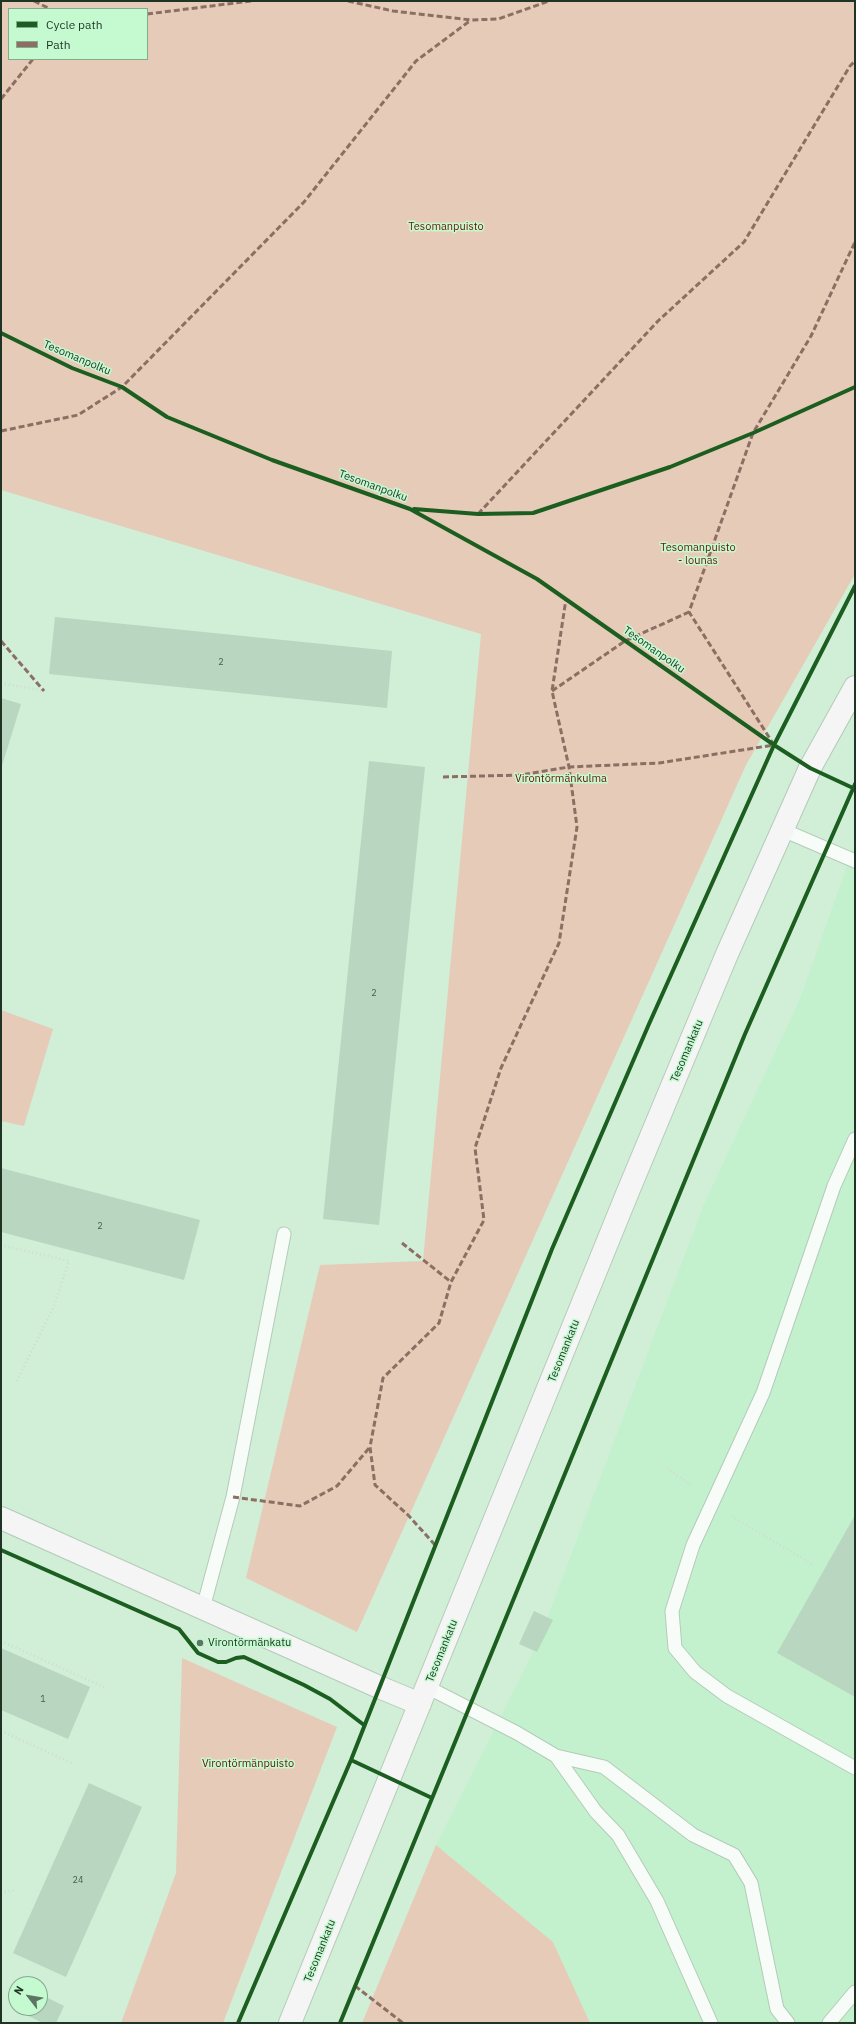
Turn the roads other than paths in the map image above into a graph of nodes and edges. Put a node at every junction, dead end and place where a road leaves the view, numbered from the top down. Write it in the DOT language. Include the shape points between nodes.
graph roads {
  1 [pos="855,687"];
  2 [pos="782,830"];
  3 [pos="855,861"];
  4 [pos="855,1139"];
  5 [pos="284,1234"];
  6 [pos="1,1518"];
  7 [pos="203,1608"];
  8 [pos="424,1695"];
  9 [pos="556,1756"];
  10 [pos="855,1768"];
  11 [pos="855,1992"];
  12 [pos="290,2023"];
  13 [pos="711,2023"];
  14 [pos="788,2023"];
  15 [pos="829,2023"];
  1 -- 2 [label="main road, Tesomankatu" via="810,768"];
  2 -- 3 [label="lane"];
  2 -- 8 [label="main road, Tesomankatu" via="727,954 633,1180"];
  4 -- 10 [label="lane" via="834,1186 763,1394 693,1545 672,1611 675,1648 695,1672 727,1696"];
  5 -- 7 [label="lane" via="233,1497"];
  6 -- 7 [label="main road"];
  7 -- 8 [label="main road" via="379,1688"];
  8 -- 9 [label="lane" via="518,1733"];
  8 -- 12 [label="main road, Tesomankatu"];
  9 -- 13 [label="lane" via="596,1812 618,1834 657,1901"];
  9 -- 14 [label="lane" via="604,1767 693,1835 734,1855 750,1883 777,2009"];
  11 -- 15 [label="lane"];
}
